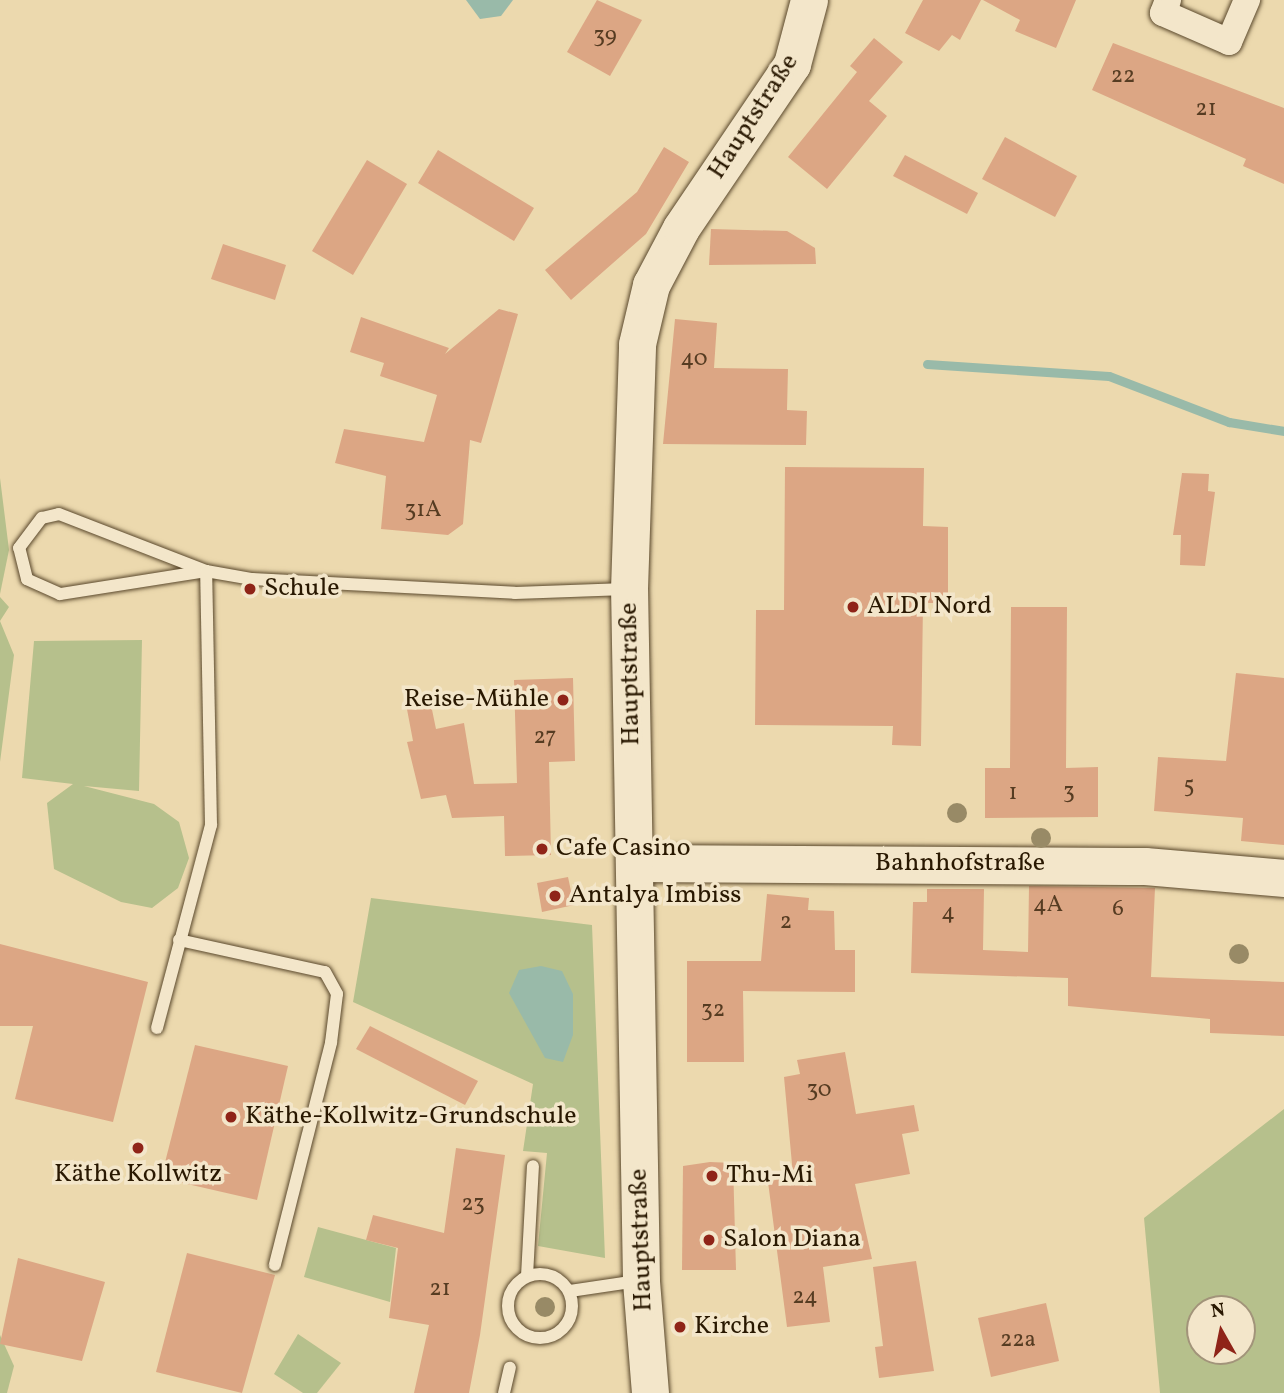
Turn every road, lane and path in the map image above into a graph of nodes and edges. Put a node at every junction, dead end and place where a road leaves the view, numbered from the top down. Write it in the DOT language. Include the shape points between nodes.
graph roads {
  1 [pos="809,0"];
  2 [pos="1168,0"];
  3 [pos="1247,0"];
  4 [pos="206,571"];
  5 [pos="629,589"];
  6 [pos="635,863"];
  7 [pos="1284,878"];
  8 [pos="179,940"];
  9 [pos="157,1028"];
  10 [pos="533,1166"];
  11 [pos="275,1265"];
  12 [pos="527,1276"];
  13 [pos="641,1280"];
  14 [pos="569,1291"];
  15 [pos="510,1368"];
  16 [pos="504,1393"];
  17 [pos="650,1393"];
  1 -- 5 [label="main road, Hauptstraße" via="792,64 700,199 652,285 637,344"];
  2 -- 3 [label="street" via="1163,13 1229,42"];
  4 -- 4 [label="lane" via="59,514 42,518 19,548 27,579 60,594"];
  4 -- 5 [label="lane" via="516,593"];
  4 -- 8 [label="lane" via="211,825"];
  5 -- 6 [label="main road, Hauptstraße"];
  6 -- 7 [label="main road, Bahnhofstraße" via="1145,866"];
  6 -- 13 [label="main road, Hauptstraße"];
  8 -- 9 [label="lane"];
  8 -- 11 [label="lane" via="325,972 337,994 331,1043"];
  10 -- 12 [label="lane"];
  12 -- 14 [label="lane" via="547,1274"];
  12 -- 14 [label="lane" via="508,1300 511,1320 525,1335 545,1338 563,1329 572,1311"];
  13 -- 14 [label="lane"];
  13 -- 17 [label="main road, Hauptstraße"];
  15 -- 16 [label="lane"];
}
